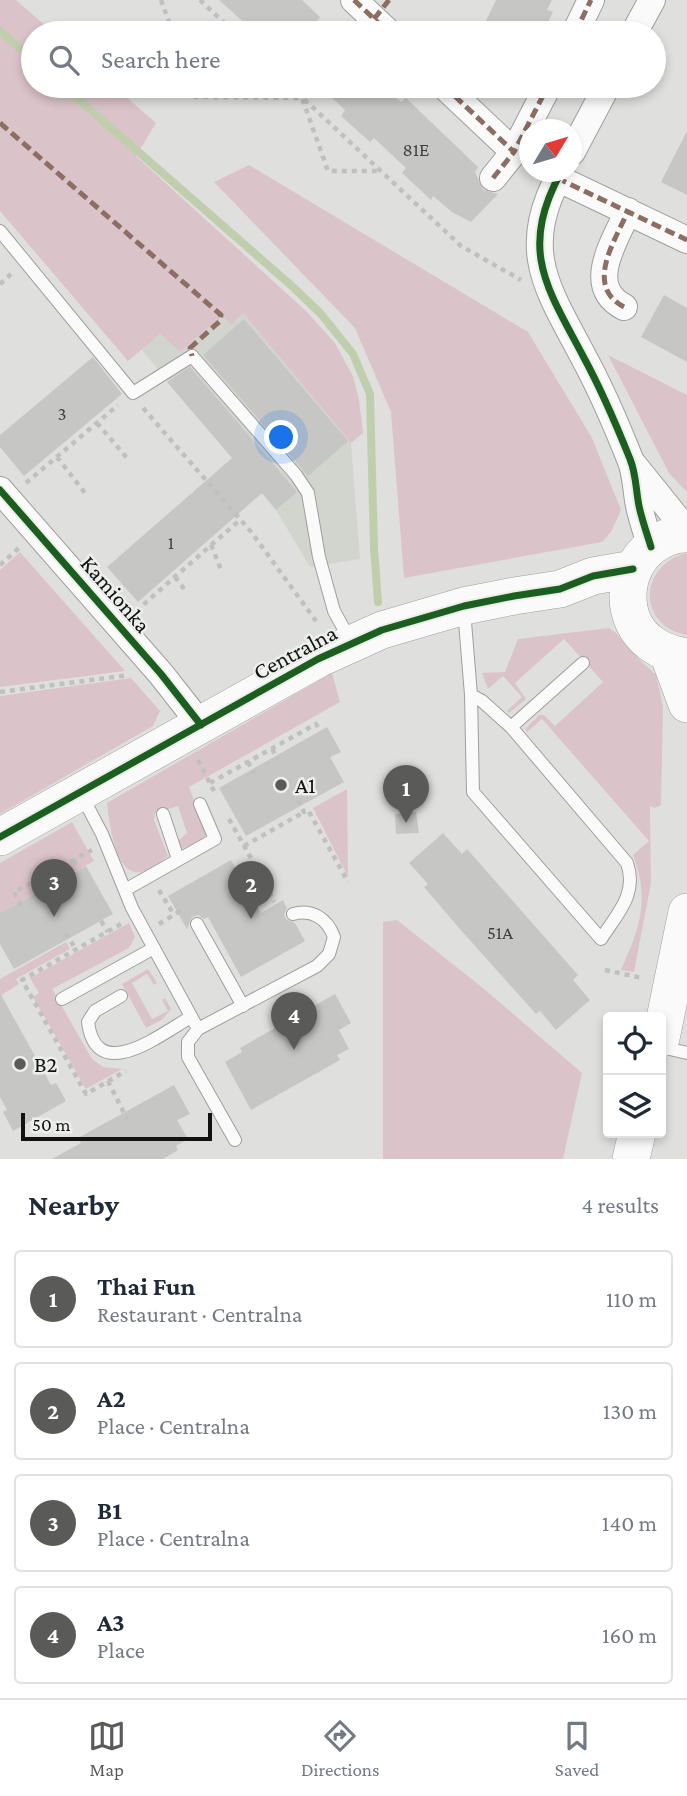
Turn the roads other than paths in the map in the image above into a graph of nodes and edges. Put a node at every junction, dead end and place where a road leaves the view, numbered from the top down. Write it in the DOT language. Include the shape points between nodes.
graph roads {
  1 [pos="354,0"];
  2 [pos="592,0"];
  3 [pos="652,0"];
  4 [pos="384,17"];
  5 [pos="581,21"];
  6 [pos="641,21"];
  7 [pos="457,98"];
  8 [pos="542,98"];
  9 [pos="601,98"];
  10 [pos="582,133"];
  11 [pos="514,152"];
  12 [pos="493,178"];
  13 [pos="556,182"];
  14 [pos="572,182"];
  15 [pos="628,211"];
  16 [pos="0,231"];
  17 [pos="687,240"];
  18 [pos="624,307"];
  19 [pos="632,463"];
  20 [pos="12,488"];
  21 [pos="687,533"];
  22 [pos="642,558"];
  23 [pos="560,589"];
  24 [pos="464,606"];
  25 [pos="629,609"];
  26 [pos="336,635"];
  27 [pos="678,655"];
  28 [pos="583,663"];
  29 [pos="471,695"];
  30 [pos="687,704"];
  31 [pos="201,725"];
  32 [pos="511,727"];
  33 [pos="80,793"];
  34 [pos="200,804"];
  35 [pos="163,814"];
  36 [pos="0,837"];
  37 [pos="178,859"];
  38 [pos="125,890"];
  39 [pos="687,912"];
  40 [pos="293,914"];
  41 [pos="197,925"];
  42 [pos="154,948"];
  43 [pos="121,996"];
  44 [pos="62,999"];
  45 [pos="243,1006"];
  46 [pos="666,1014"];
  47 [pos="191,1017"];
  48 [pos="198,1030"];
  49 [pos="666,1048"];
  50 [pos="687,1053"];
  51 [pos="637,1138"];
  52 [pos="234,1140"];
  53 [pos="631,1159"];
  1 -- 4 [label="street"];
  2 -- 5 [label="street"];
  3 -- 6 [label="street"];
  7 -- 11 [label="street"];
  8 -- 11 [label="street"];
  9 -- 10 [label="street"];
  11 -- 12 [label="street"];
  13 -- 19 [label="street" via="539,238 545,280"];
  14 -- 15 [label="street"];
  15 -- 17 [label="street"];
  15 -- 18 [label="street" via="603,269 609,296"];
  16 -- 26 [label="lane" via="132,393 192,356 308,493"];
  19 -- 21 [label="street"];
  19 -- 22 [label="street"];
  20 -- 31 [label="street, Kamionka"];
  21 -- 22 [label="street, Centralna" via="661,540"];
  22 -- 23 [label="street, Centralna"];
  22 -- 25 [label="street" via="628,588"];
  23 -- 24 [label="street, Centralna"];
  23 -- 25 [label="street"];
  24 -- 26 [label="street, Centralna" via="392,627"];
  24 -- 29 [label="lane"];
  25 -- 27 [label="street" via="650,643"];
  26 -- 31 [label="street, Centralna" via="318,659"];
  27 -- 30 [label="street"];
  28 -- 32 [label="lane"];
  29 -- 32 [label="lane"];
  29 -- 32 [label="lane" via="473,792 601,939 628,896 631,875 627,863"];
  31 -- 33 [label="street, Centralna"];
  33 -- 36 [label="street, Centralna"];
  33 -- 38 [label="lane"];
  34 -- 37 [label="lane" via="215,839"];
  35 -- 37 [label="lane"];
  37 -- 38 [label="lane"];
  38 -- 42 [label="lane"];
  39 -- 46 [label="street"];
  40 -- 45 [label="lane" via="311,912 323,919 334,937 329,954 317,966"];
  41 -- 45 [label="lane"];
  42 -- 44 [label="lane"];
  42 -- 47 [label="lane"];
  43 -- 47 [label="lane" via="95,1011 88,1022 89,1037 109,1054 124,1054"];
  45 -- 48 [label="lane"];
  47 -- 48 [label="lane"];
  48 -- 52 [label="lane" via="188,1042 188,1057"];
  49 -- 50 [label="lane"];
  51 -- 53 [label="street"];
}
